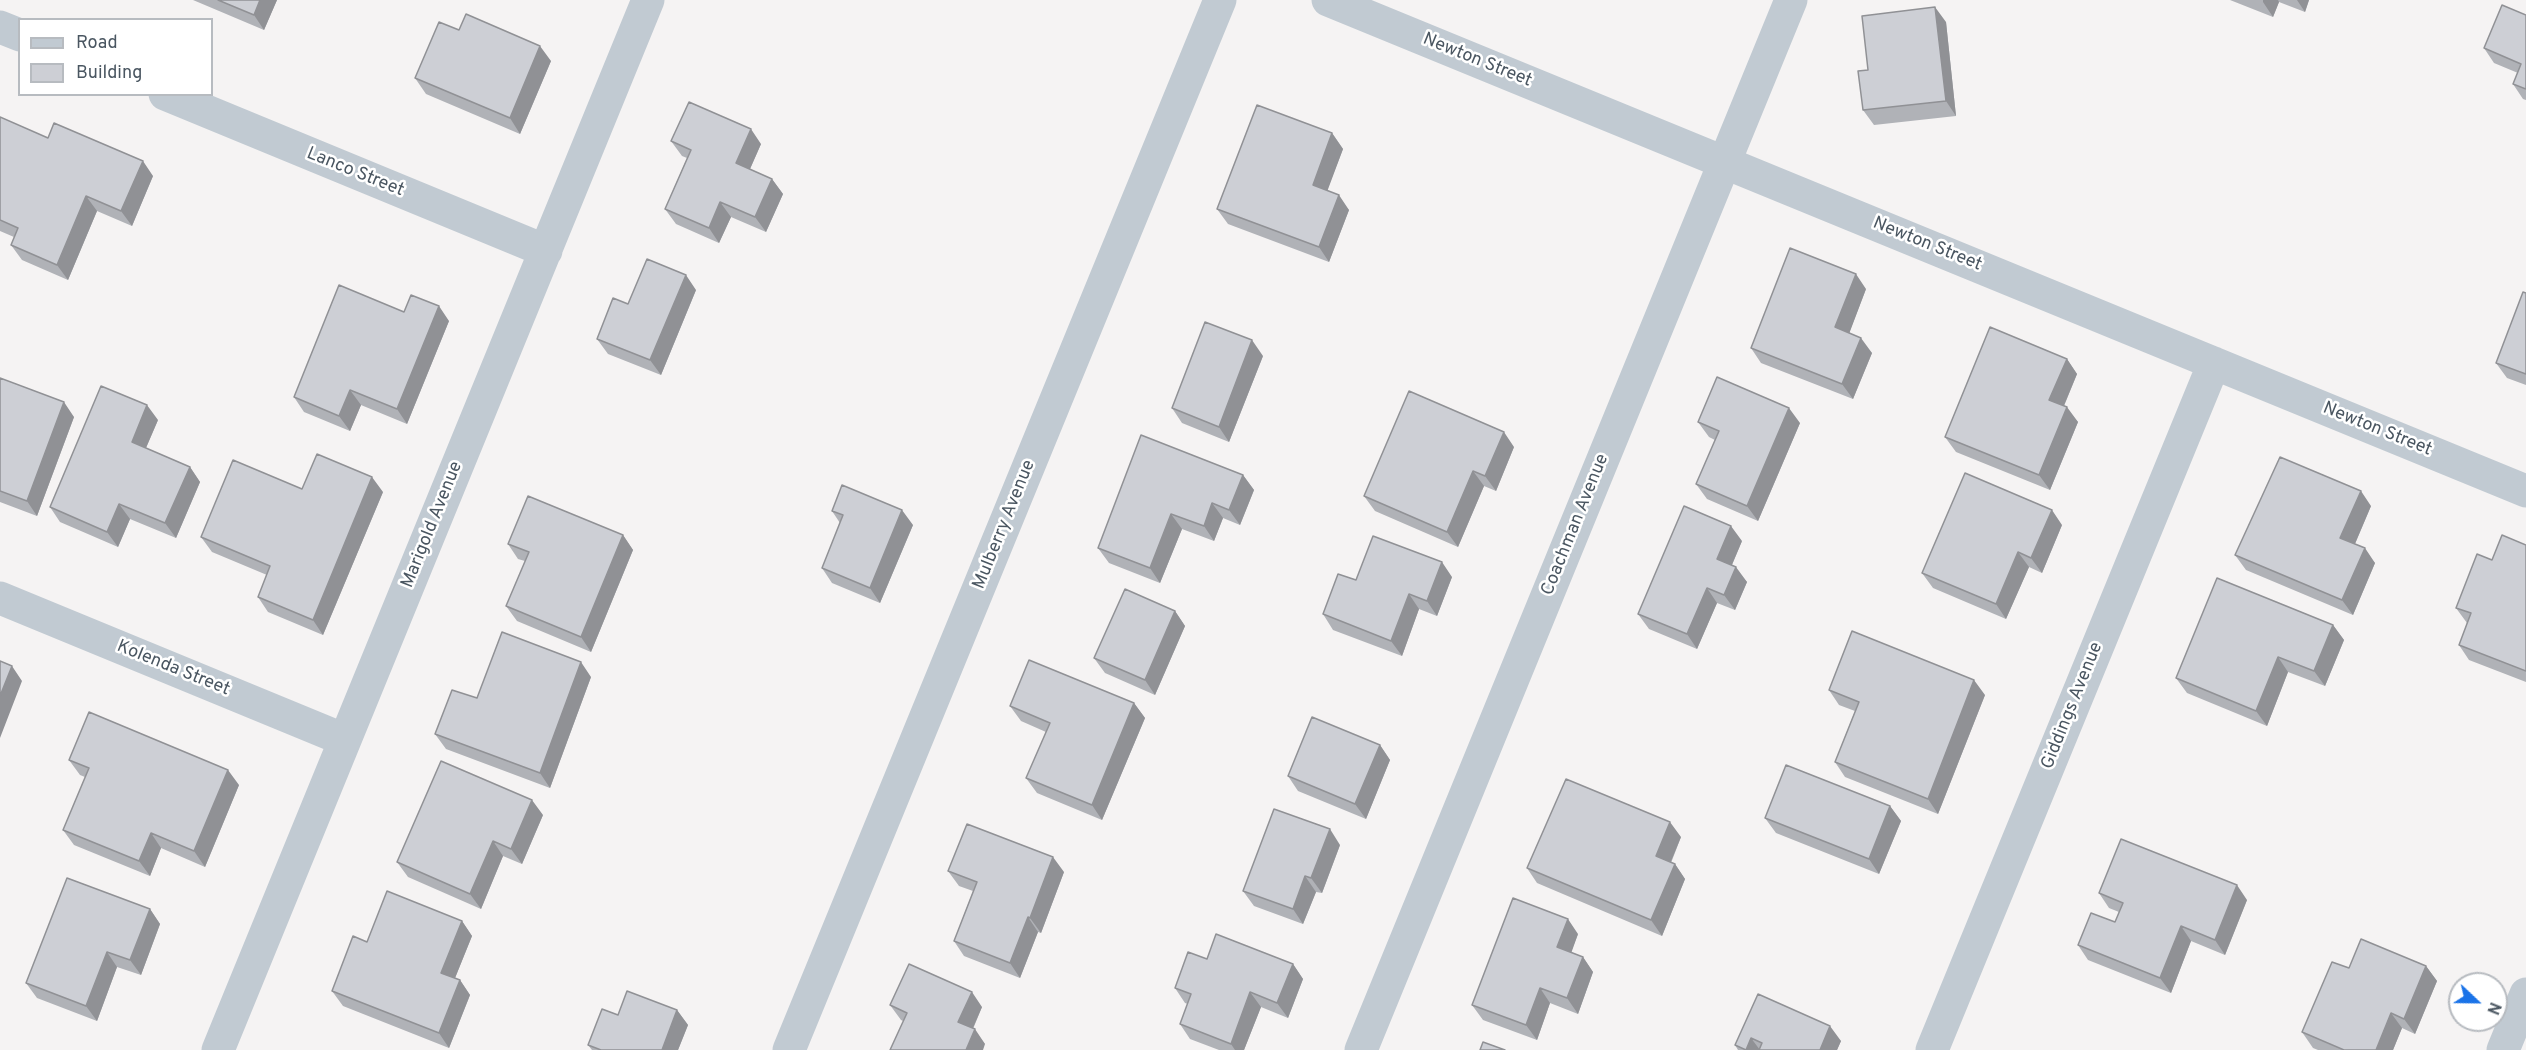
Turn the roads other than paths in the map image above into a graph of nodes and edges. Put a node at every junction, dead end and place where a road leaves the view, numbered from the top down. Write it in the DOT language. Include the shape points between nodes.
graph roads {
  1 [pos="648,0"];
  2 [pos="1220,0"];
  3 [pos="1328,0"];
  4 [pos="1791,0"];
  5 [pos="0,27"];
  6 [pos="18,34"];
  7 [pos="170,96"];
  8 [pos="1724,162"];
  9 [pos="546,251"];
  10 [pos="2214,363"];
  11 [pos="2526,491"];
  12 [pos="0,598"];
  13 [pos="345,740"];
  14 [pos="2526,994"];
  15 [pos="218,1050"];
  16 [pos="789,1050"];
  17 [pos="1361,1050"];
  18 [pos="1932,1050"];
  19 [pos="2503,1050"];
  1 -- 9 [label="street, Marigold Avenue"];
  2 -- 16 [label="street, Mulberry Avenue"];
  3 -- 8 [label="street, Newton Street"];
  4 -- 8 [label="street, Coachman Avenue"];
  5 -- 6 [label="street"];
  7 -- 9 [label="street, Lanco Street"];
  8 -- 10 [label="street, Newton Street"];
  8 -- 17 [label="street, Coachman Avenue"];
  9 -- 13 [label="street, Marigold Avenue"];
  10 -- 11 [label="street, Newton Street"];
  10 -- 18 [label="street, Giddings Avenue"];
  12 -- 13 [label="street, Kolenda Street"];
  13 -- 15 [label="street, Marigold Avenue"];
  14 -- 19 [label="street"];
}
